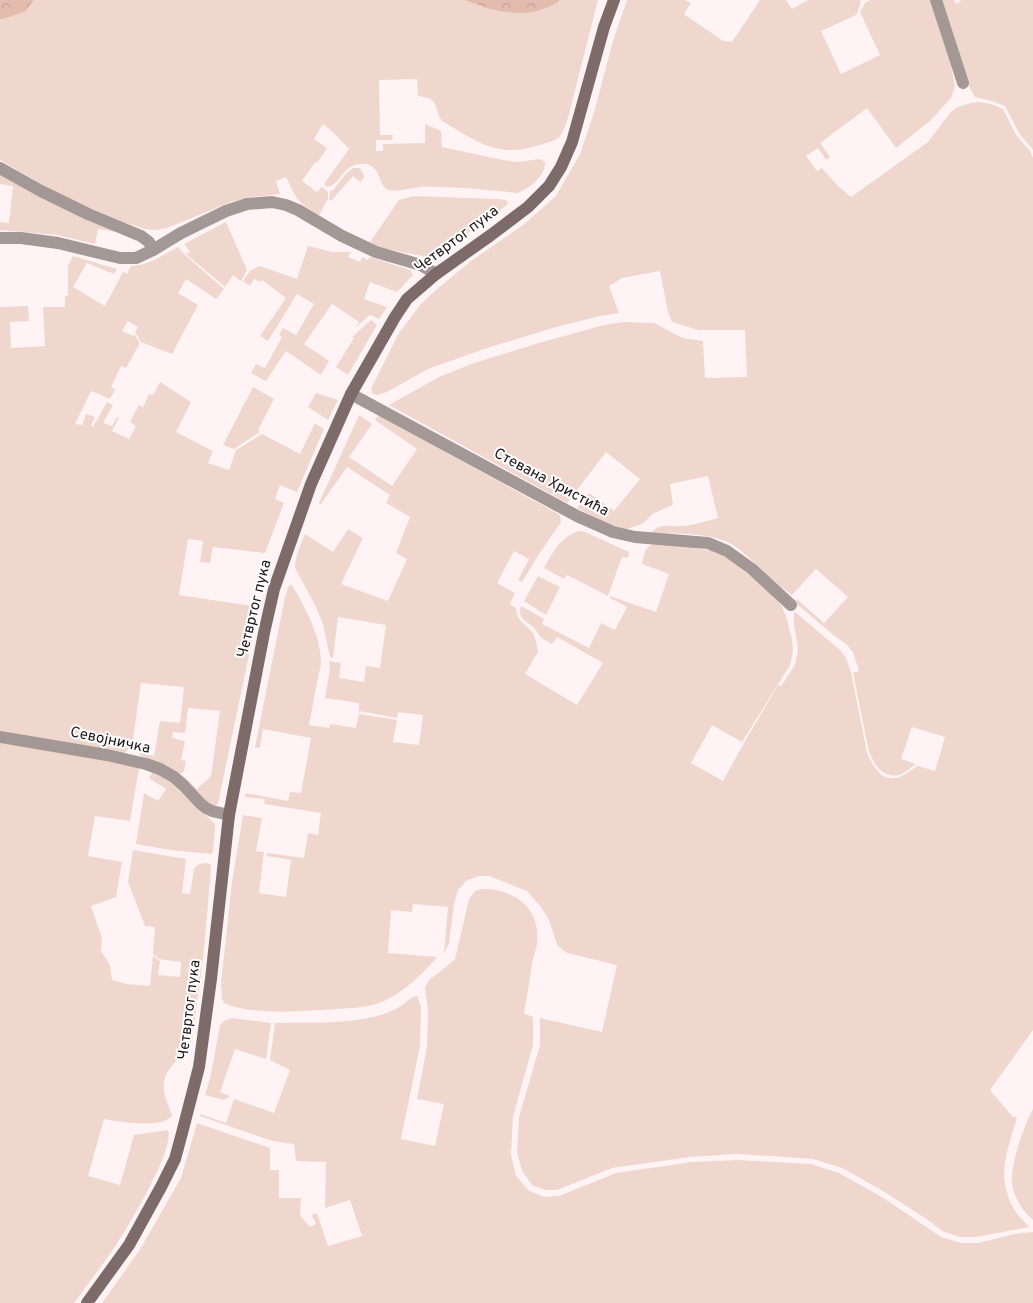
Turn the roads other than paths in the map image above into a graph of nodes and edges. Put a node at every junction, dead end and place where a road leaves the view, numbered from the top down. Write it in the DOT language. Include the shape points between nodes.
graph roads {
  1 [pos="614,0"];
  2 [pos="936,0"];
  3 [pos="963,83"];
  4 [pos="0,168"];
  5 [pos="0,238"];
  6 [pos="153,250"];
  7 [pos="436,274"];
  8 [pos="352,394"];
  9 [pos="791,605"];
  10 [pos="0,737"];
  11 [pos="229,815"];
  12 [pos="87,1303"];
  1 -- 7 [label="street, Четвртог пука" via="572,142 549,186 528,207"];
  2 -- 3 [label="street"];
  4 -- 6 [label="street" via="88,214 141,236"];
  5 -- 6 [label="street" via="58,242 120,258 136,258"];
  6 -- 7 [label="street" via="226,211 247,204 272,202 286,204 376,252 420,265"];
  7 -- 8 [label="street, Четвртог пука" via="407,299"];
  8 -- 9 [label="street, Стевана Христића" via="612,532 708,543 727,551"];
  8 -- 11 [label="street, Четвртог пука" via="311,484 274,589"];
  10 -- 11 [label="street, Севојничка" via="146,764 174,777 206,808"];
  11 -- 12 [label="street, Четвртог пука" via="199,1067 175,1159 129,1245"];
}
